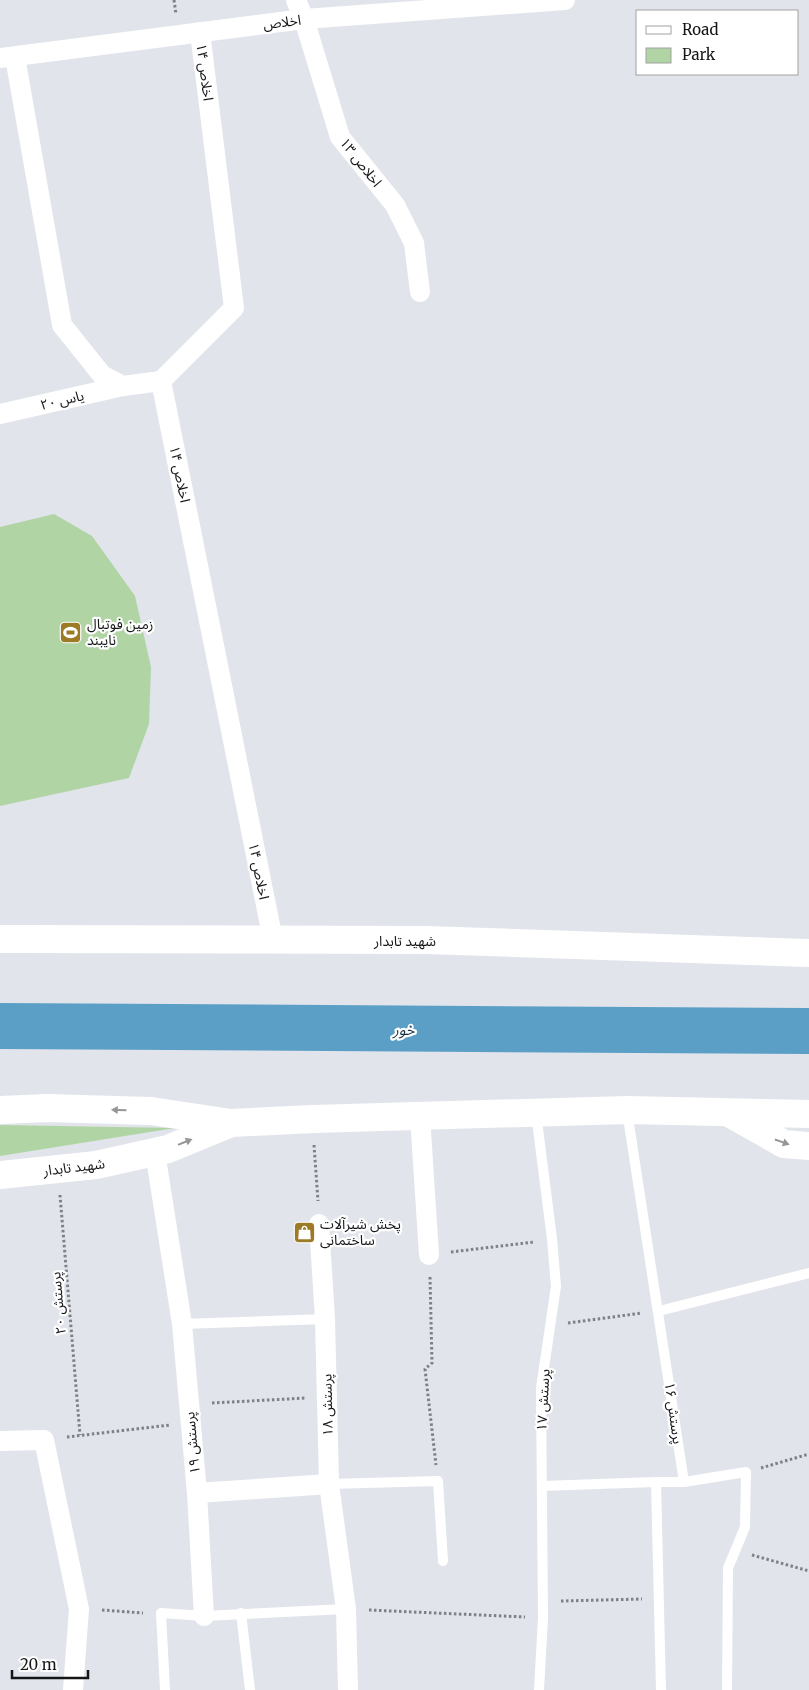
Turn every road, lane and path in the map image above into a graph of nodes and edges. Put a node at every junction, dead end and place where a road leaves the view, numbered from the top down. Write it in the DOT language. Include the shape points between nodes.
graph roads {
  1 [pos="296,0"];
  2 [pos="565,0"];
  3 [pos="304,19"];
  4 [pos="200,32"];
  5 [pos="8,58"];
  6 [pos="420,292"];
  7 [pos="162,382"];
  8 [pos="123,386"];
  9 [pos="0,414"];
  10 [pos="0,939"];
  11 [pos="273,940"];
  12 [pos="809,953"];
  13 [pos="0,1110"];
  14 [pos="626,1110"];
  15 [pos="536,1112"];
  16 [pos="727,1112"];
  17 [pos="809,1114"];
  18 [pos="420,1116"];
  19 [pos="312,1119"];
  20 [pos="231,1123"];
  21 [pos="809,1146"];
  22 [pos="154,1152"];
  23 [pos="58,1169"];
  24 [pos="0,1175"];
  25 [pos="319,1224"];
  26 [pos="552,1239"];
  27 [pos="430,1255"];
  28 [pos="809,1273"];
  29 [pos="658,1311"];
  30 [pos="326,1319"];
  31 [pos="182,1324"];
  32 [pos="550,1325"];
  33 [pos="326,1398"];
  34 [pos="189,1413"];
  35 [pos="80,1435"];
  36 [pos="44,1440"];
  37 [pos="0,1441"];
  38 [pos="809,1454"];
  39 [pos="746,1472"];
  40 [pos="438,1481"];
  41 [pos="656,1482"];
  42 [pos="684,1482"];
  43 [pos="329,1484"];
  44 [pos="542,1486"];
  45 [pos="197,1493"];
  46 [pos="735,1550"];
  47 [pos="443,1561"];
  48 [pos="809,1571"];
  49 [pos="659,1599"];
  50 [pos="543,1601"];
  51 [pos="79,1609"];
  52 [pos="346,1609"];
  53 [pos="241,1613"];
  54 [pos="161,1614"];
  55 [pos="204,1616"];
  56 [pos="543,1618"];
  57 [pos="73,1690"];
  58 [pos="165,1690"];
  59 [pos="250,1690"];
  60 [pos="348,1690"];
  61 [pos="539,1690"];
  62 [pos="661,1690"];
  63 [pos="727,1690"];
  1 -- 3 [label="street, اخلاص ۱۳"];
  2 -- 3 [label="street, اخلاص"];
  3 -- 4 [label="street, اخلاص"];
  3 -- 6 [label="street, اخلاص ۱۳" via="340,137 395,205 414,243"];
  4 -- 5 [label="street, اخلاص"];
  4 -- 7 [label="street, اخلاص ۱۴" via="234,308"];
  5 -- 8 [label="street" via="62,325 102,375"];
  7 -- 8 [label="street, یاس ۲۰"];
  7 -- 11 [label="street, اخلاص ۱۴"];
  8 -- 9 [label="street, یاس ۲۰"];
  10 -- 11 [label="street, شهید تابدار"];
  11 -- 12 [label="street, شهید تابدار" via="426,940"];
  20 -- 13 [label="street, شهید تابدار, one-way" via="151,1111"];
  14 -- 15 [label="street, شهید تابدار"];
  14 -- 16 [label="street, شهید تابدار"];
  14 -- 29 [label="lane, پرستش ۱۶"];
  15 -- 18 [label="street, شهید تابدار"];
  15 -- 26 [label="lane, پرستش ۱۷"];
  16 -- 17 [label="street, شهید تابدار"];
  16 -- 21 [label="street, one-way" via="784,1144"];
  18 -- 19 [label="street, شهید تابدار"];
  18 -- 27 [label="street"];
  19 -- 20 [label="street, شهید تابدار"];
  19 -- 25 [label="path"];
  22 -- 20 [label="street, شهید تابدار, one-way"];
  22 -- 23 [label="street, شهید تابدار" via="96,1165"];
  22 -- 31 [label="street, پرستش ۱۹"];
  23 -- 24 [label="street, شهید تابدار"];
  23 -- 35 [label="path, پرستش ۲۰"];
  25 -- 30 [label="street, پرستش ۱۸"];
  26 -- 27 [label="path"];
  26 -- 32 [label="lane, پرستش ۱۷" via="556,1286"];
  27 -- 40 [label="path" via="432,1362 425,1369"];
  28 -- 29 [label="lane"];
  29 -- 32 [label="path"];
  29 -- 42 [label="lane, پرستش ۱۶"];
  30 -- 31 [label="lane"];
  30 -- 33 [label="street, پرستش ۱۸"];
  31 -- 34 [label="street, پرستش ۱۹"];
  32 -- 44 [label="lane, پرستش ۱۷" via="541,1388"];
  33 -- 34 [label="path"];
  33 -- 43 [label="street, پرستش ۱۸"];
  34 -- 35 [label="path"];
  34 -- 45 [label="street, پرستش ۱۹"];
  35 -- 36 [label="path"];
  36 -- 37 [label="street"];
  36 -- 51 [label="street"];
  38 -- 39 [label="path"];
  39 -- 42 [label="lane"];
  39 -- 46 [label="lane" via="745,1527"];
  40 -- 43 [label="lane"];
  40 -- 47 [label="lane"];
  41 -- 42 [label="lane"];
  41 -- 44 [label="lane"];
  41 -- 49 [label="lane"];
  43 -- 45 [label="street"];
  43 -- 52 [label="street, پرستش ۱۸"];
  44 -- 50 [label="lane, پرستش ۱۷"];
  45 -- 55 [label="street, پرستش ۱۹"];
  46 -- 48 [label="path"];
  46 -- 63 [label="lane" via="728,1568"];
  49 -- 50 [label="path"];
  49 -- 62 [label="lane"];
  50 -- 56 [label="lane, پرستش ۱۷"];
  51 -- 54 [label="path"];
  51 -- 57 [label="street"];
  52 -- 53 [label="lane"];
  52 -- 56 [label="path"];
  52 -- 60 [label="street, پرستش ۱۸"];
  53 -- 55 [label="lane"];
  53 -- 59 [label="lane"];
  54 -- 55 [label="lane"];
  54 -- 58 [label="lane"];
  56 -- 61 [label="lane, پرستش ۱۷"];
}
